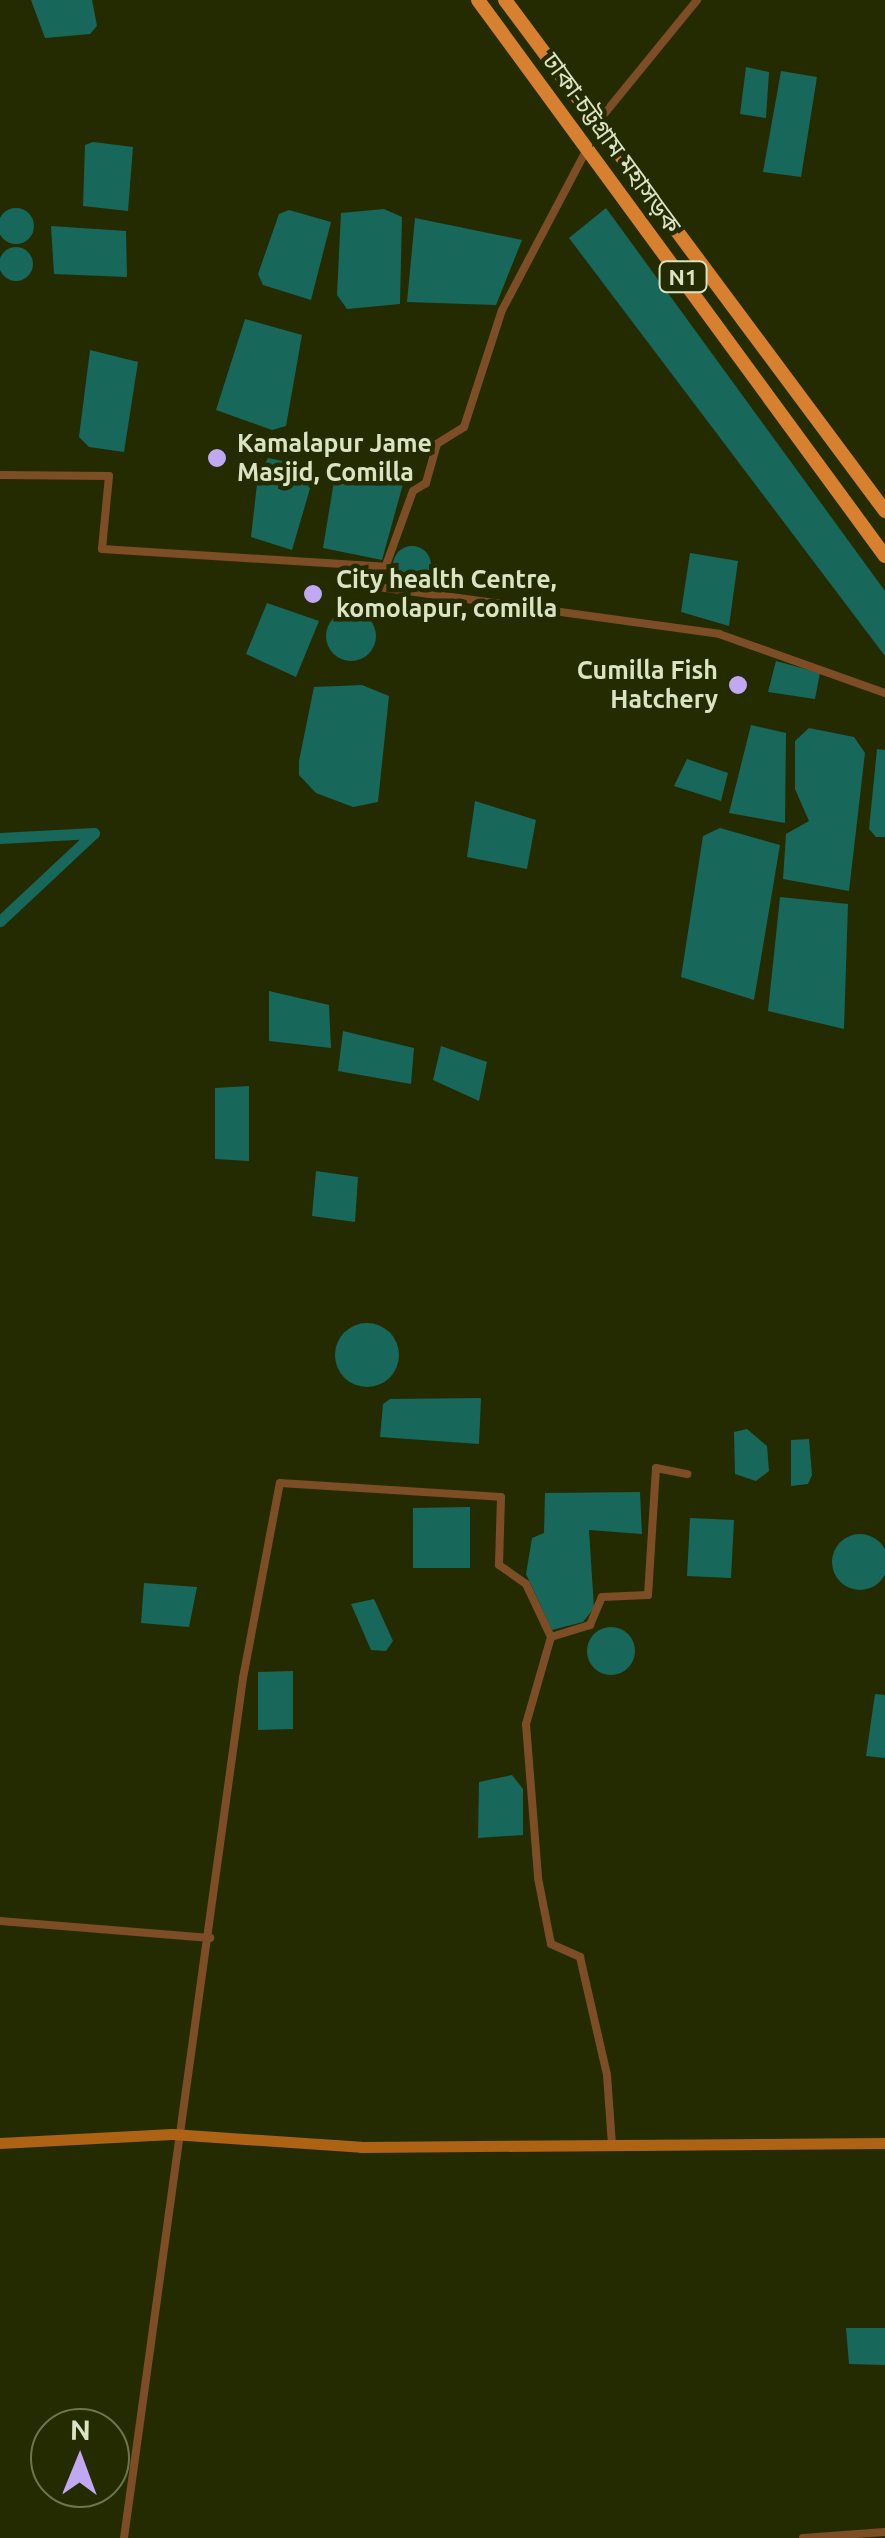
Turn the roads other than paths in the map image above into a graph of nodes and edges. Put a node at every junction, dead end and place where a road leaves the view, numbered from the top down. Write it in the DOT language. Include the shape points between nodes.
graph roads {
  1 [pos="478,0"];
  2 [pos="505,0"];
  3 [pos="697,0"];
  4 [pos="596,124"];
  5 [pos="587,149"];
  6 [pos="0,476"];
  7 [pos="885,511"];
  8 [pos="885,556"];
  9 [pos="385,567"];
  10 [pos="885,693"];
  11 [pos="687,1474"];
  12 [pos="551,1637"];
  13 [pos="0,1921"];
  14 [pos="210,1938"];
  15 [pos="184,2135"];
  16 [pos="0,2142"];
  17 [pos="612,2144"];
  18 [pos="885,2144"];
  19 [pos="885,2532"];
  20 [pos="124,2538"];
  21 [pos="803,2538"];
  1 -- 5 [label="highway, ঢাকা-চট্টগ্রাম মহাসড়ক / N1"];
  2 -- 4 [label="highway, ঢাকা-চট্টগ্রাম মহাসড়ক / N1"];
  3 -- 4 [label="street"];
  4 -- 7 [label="highway, ঢাকা-চট্টগ্রাম মহাসড়ক / N1"];
  5 -- 8 [label="highway, ঢাকা-চট্টগ্রাম মহাসড়ক / N1"];
  5 -- 9 [label="street" via="502,310 464,427 438,444"];
  6 -- 9 [label="street" via="109,476 102,549"];
  9 -- 10 [label="street" via="378,586 719,634"];
  11 -- 12 [label="street" via="656,1468 648,1594 602,1597 590,1625"];
  12 -- 14 [label="street" via="526,1584 499,1566 501,1497 280,1483 243,1678"];
  12 -- 17 [label="street" via="526,1724 538,1878 551,1944 580,1957 608,2075"];
  13 -- 14 [label="street"];
  14 -- 15 [label="street"];
  15 -- 16 [label="main road"];
  15 -- 17 [label="main road" via="360,2147"];
  15 -- 20 [label="street"];
  17 -- 18 [label="main road"];
  19 -- 21 [label="street"];
}
